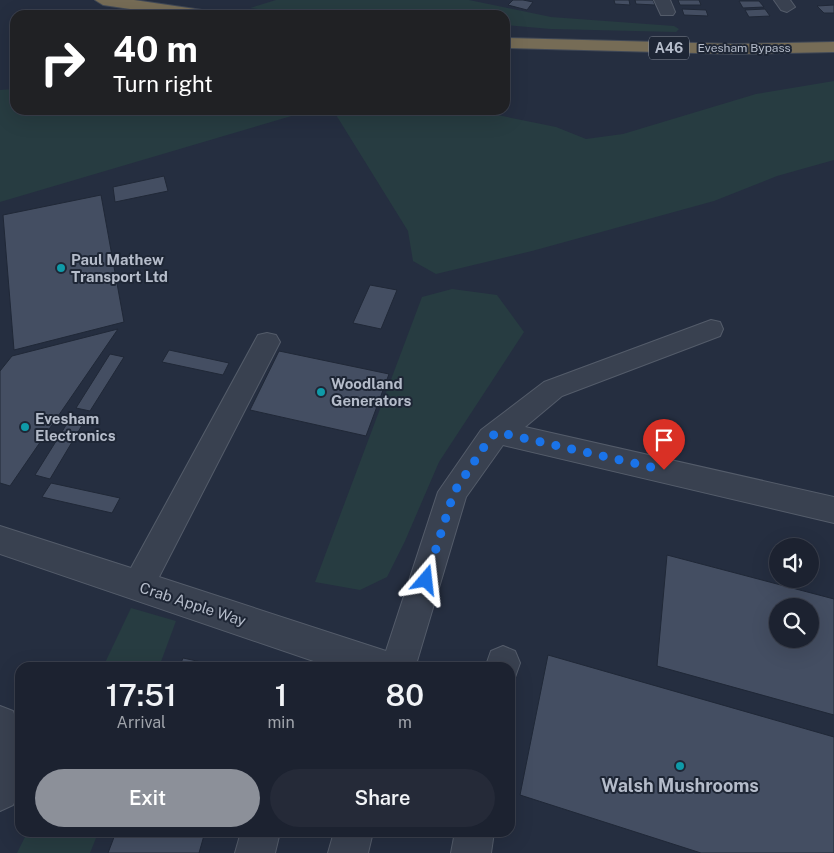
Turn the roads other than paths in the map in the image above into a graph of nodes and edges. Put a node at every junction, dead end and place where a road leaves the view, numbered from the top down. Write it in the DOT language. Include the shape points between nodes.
graph roads {
  1 [pos="103,0"];
  2 [pos="169,10"];
  3 [pos="510,43"];
  4 [pos="834,47"];
  5 [pos="711,329"];
  6 [pos="268,342"];
  7 [pos="497,432"];
  8 [pos="834,510"];
  9 [pos="4,549"];
  10 [pos="138,586"];
  11 [pos="368,662"];
  12 [pos="400,662"];
  13 [pos="0,724"];
  14 [pos="0,792"];
  15 [pos="260,837"];
  16 [pos="353,837"];
  17 [pos="474,837"];
  18 [pos="255,853"];
  19 [pos="348,853"];
  20 [pos="471,853"];
  1 -- 2 [label="highway"];
  3 -- 4 [label="highway, Evesham Bypass / A46" via="734,49"];
  5 -- 7 [label="street" via="553,389"];
  6 -- 10 [label="street"];
  7 -- 8 [label="street"];
  7 -- 12 [label="street" via="454,492"];
  9 -- 10 [label="street, Crab Apple Way"];
  10 -- 11 [label="street, Crab Apple Way"];
  13 -- 14 [label="street" via="11,771"];
  15 -- 18 [label="street"];
  16 -- 19 [label="street"];
  17 -- 20 [label="street"];
}
